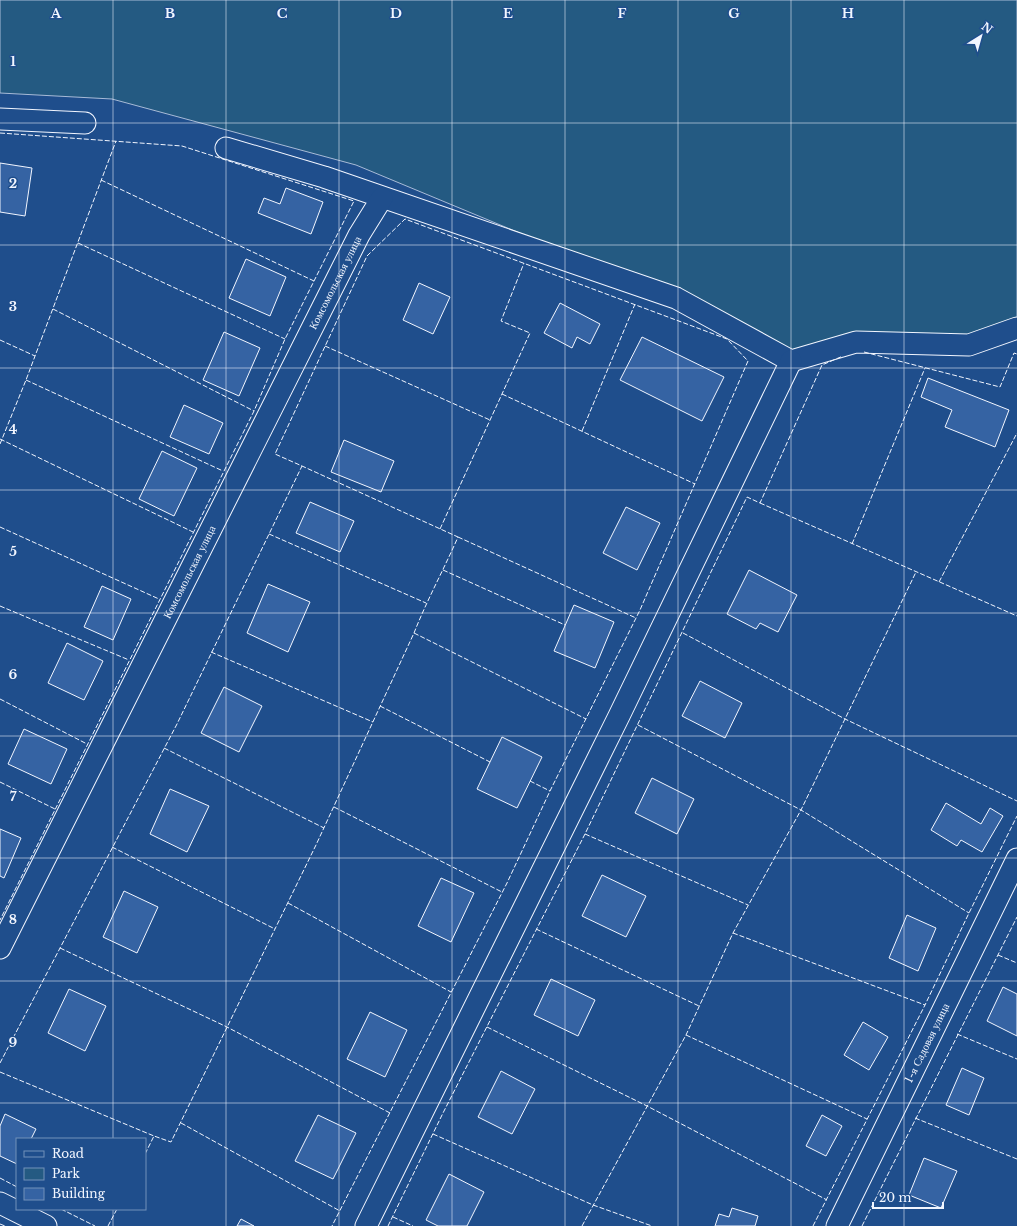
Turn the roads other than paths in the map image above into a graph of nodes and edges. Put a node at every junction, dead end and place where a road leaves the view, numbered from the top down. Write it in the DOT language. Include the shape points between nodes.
graph roads {
  1 [pos="0,119"];
  2 [pos="85,123"];
  3 [pos="226,148"];
  4 [pos="382,198"];
  5 [pos="1017,328"];
  6 [pos="791,361"];
  7 [pos="1017,859"];
  8 [pos="0,948"];
  9 [pos="0,1203"];
  10 [pos="46,1226"];
  11 [pos="366,1226"];
  12 [pos="837,1226"];
  1 -- 2 [label="street"];
  3 -- 4 [label="street" via="324,177"];
  4 -- 6 [label="street" via="676,298"];
  4 -- 8 [label="street, Комсомольская улица" via="359,235"];
  5 -- 6 [label="street" via="969,345 856,342"];
  6 -- 11 [label="street" via="620,716"];
  7 -- 12 [label="street, 1-я Садовая улица"];
  9 -- 10 [label="street"];
}
